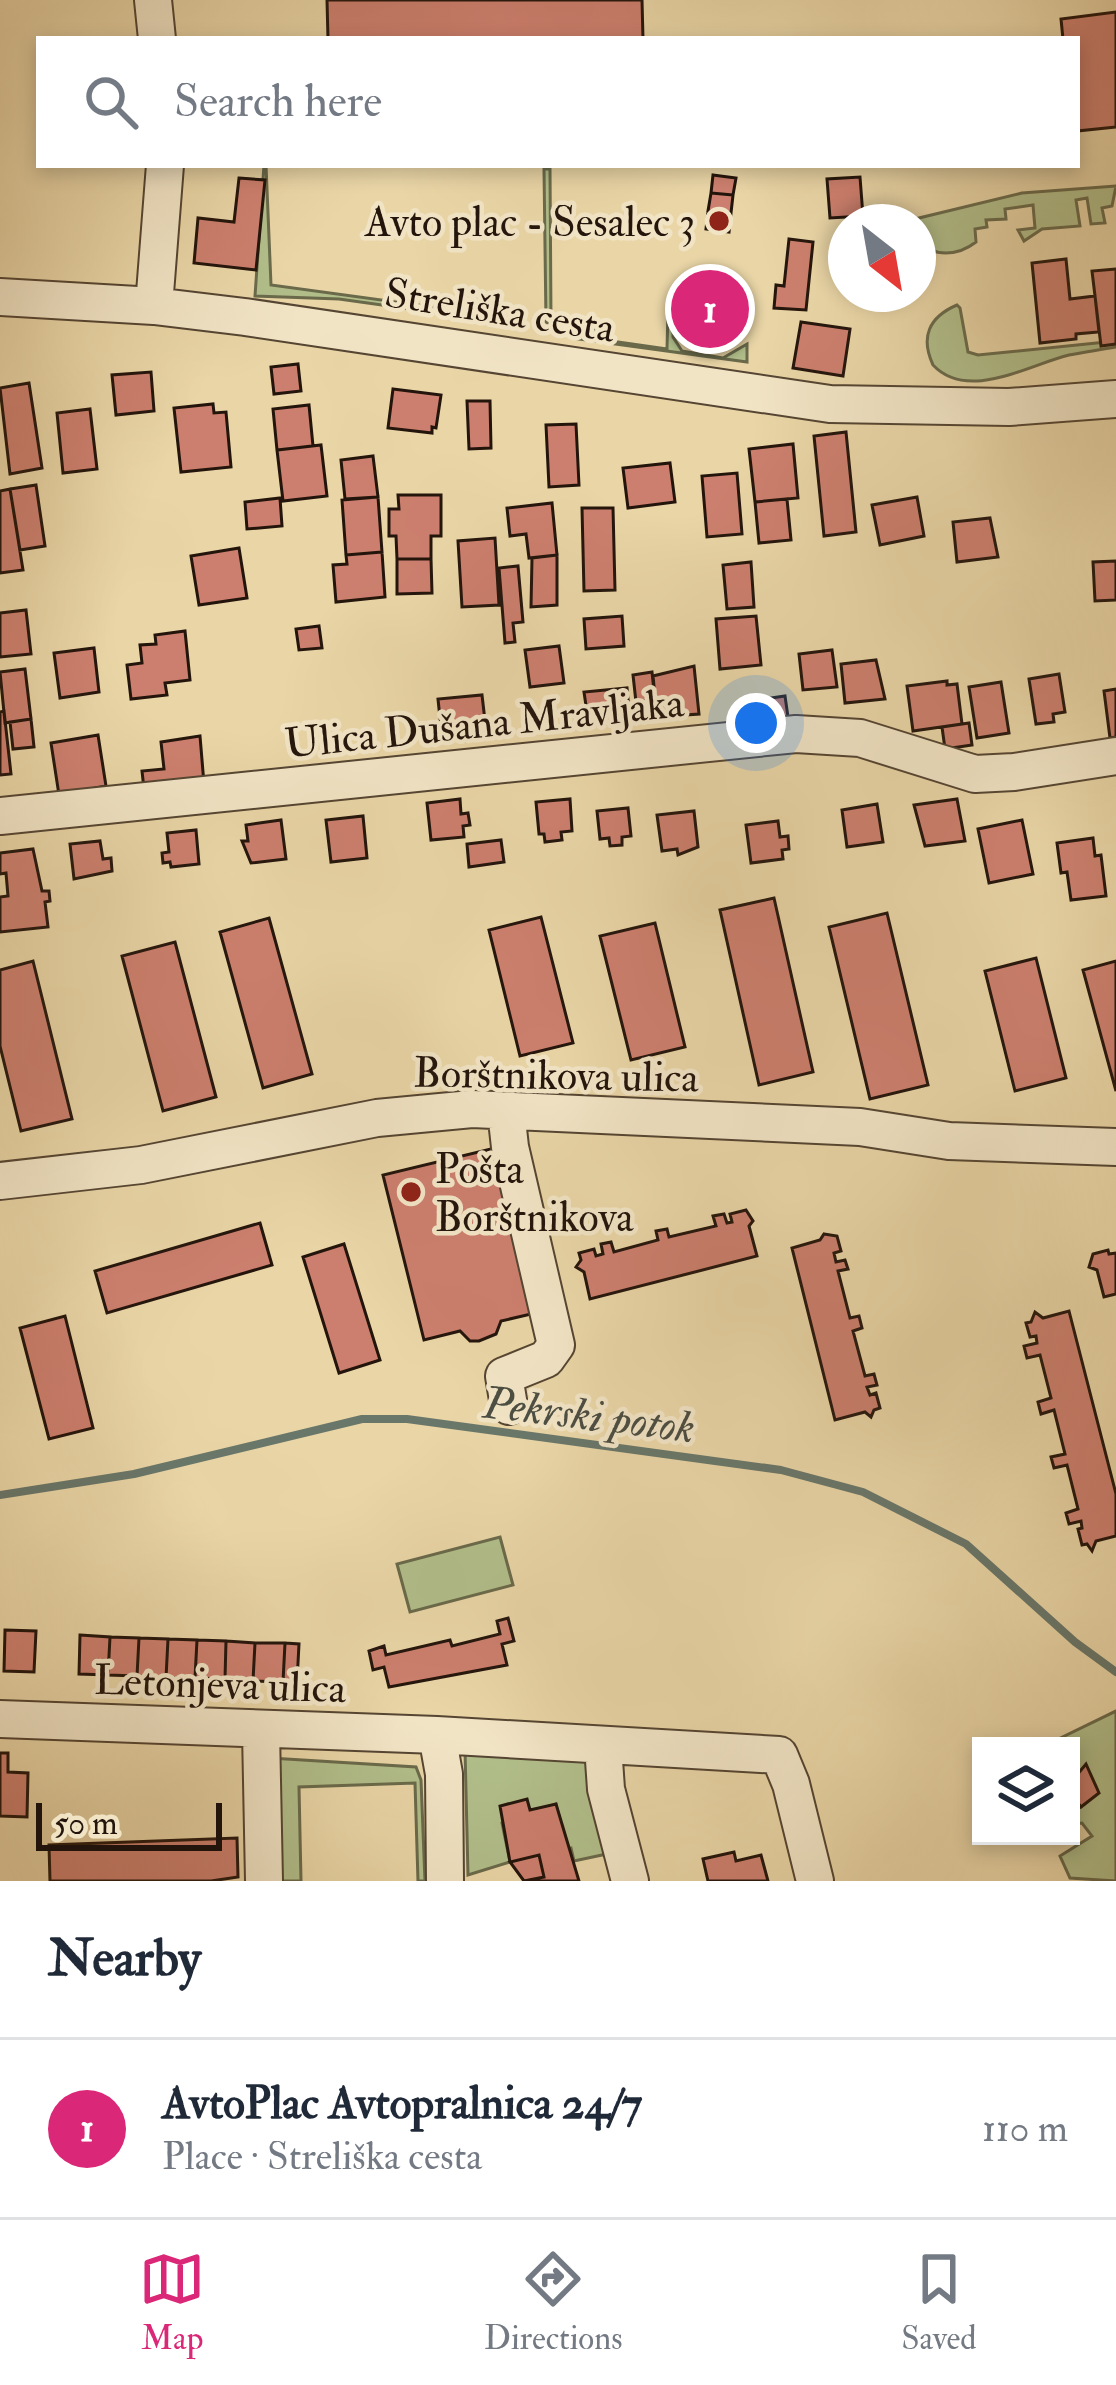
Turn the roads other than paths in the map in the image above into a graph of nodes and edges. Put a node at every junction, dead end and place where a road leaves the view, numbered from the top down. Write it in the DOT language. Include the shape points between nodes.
graph roads {
  1 [pos="153,0"];
  2 [pos="158,36"];
  3 [pos="165,168"];
  4 [pos="5,301"];
  5 [pos="154,306"];
  6 [pos="1116,399"];
  7 [pos="1116,756"];
  8 [pos="0,816"];
  9 [pos="506,1111"];
  10 [pos="1116,1147"];
  11 [pos="0,1180"];
  12 [pos="508,1406"];
  13 [pos="0,1718"];
  14 [pos="261,1731"];
  15 [pos="436,1736"];
  16 [pos="603,1746"];
  17 [pos="264,1881"];
  18 [pos="445,1881"];
  19 [pos="630,1881"];
  20 [pos="814,1881"];
  1 -- 2 [label="street"];
  3 -- 5 [label="street"];
  4 -- 5 [label="street, Streliška cesta"];
  5 -- 6 [label="street, Streliška cesta" via="830,404 1009,407"];
  7 -- 8 [label="street, Ulica Dušana Mravljaka" via="976,774 860,738 796,734"];
  9 -- 10 [label="street, Borštnikova ulica"];
  9 -- 11 [label="street, Borštnikova ulica" via="377,1118 141,1166"];
  9 -- 12 [label="street" via="556,1345 546,1359 504,1376"];
  13 -- 14 [label="street, Letonjeva ulica"];
  14 -- 15 [label="street, Letonjeva ulica"];
  14 -- 17 [label="street"];
  15 -- 16 [label="street, Letonjeva ulica"];
  15 -- 18 [label="street"];
  16 -- 19 [label="street"];
  16 -- 20 [label="street, Letonjeva ulica" via="778,1755"];
}
